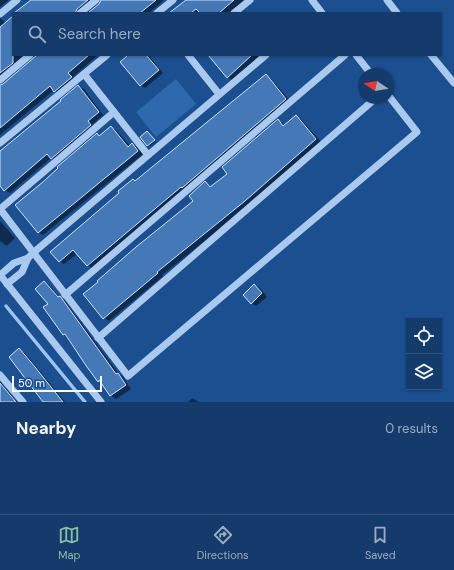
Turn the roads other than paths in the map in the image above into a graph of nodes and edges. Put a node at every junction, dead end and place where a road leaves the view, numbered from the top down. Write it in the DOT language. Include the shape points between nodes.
graph roads {
  1 [pos="18,0"];
  2 [pos="96,0"];
  3 [pos="173,0"];
  4 [pos="250,0"];
  5 [pos="312,0"];
  6 [pos="386,0"];
  7 [pos="81,12"];
  8 [pos="158,12"];
  9 [pos="235,12"];
  10 [pos="320,12"];
  11 [pos="396,12"];
  12 [pos="0,14"];
  13 [pos="29,56"];
  14 [pos="105,56"];
  15 [pos="189,56"];
  16 [pos="265,56"];
  17 [pos="344,56"];
  18 [pos="357,56"];
  19 [pos="432,56"];
  20 [pos="366,68"];
  21 [pos="84,74"];
  22 [pos="0,80"];
  23 [pos="454,83"];
  24 [pos="219,94"];
  25 [pos="394,103"];
  26 [pos="369,104"];
  27 [pos="114,112"];
  28 [pos="0,143"];
  29 [pos="148,155"];
  30 [pos="31,256"];
  31 [pos="0,275"];
  32 [pos="7,284"];
  33 [pos="65,295"];
  34 [pos="98,338"];
  35 [pos="0,375"];
  36 [pos="23,402"];
  37 [pos="101,402"];
  1 -- 12 [label="street"];
  2 -- 7 [label="street"];
  3 -- 8 [label="street"];
  4 -- 9 [label="street"];
  5 -- 10 [label="street"];
  6 -- 11 [label="street"];
  13 -- 22 [label="street"];
  14 -- 21 [label="street"];
  15 -- 24 [label="street"];
  16 -- 24 [label="street"];
  17 -- 33 [label="street"];
  18 -- 20 [label="street"];
  19 -- 23 [label="street"];
  21 -- 27 [label="street"];
  21 -- 28 [label="street"];
  24 -- 29 [label="street"];
  25 -- 34 [label="street" via="417,132 128,376"];
  26 -- 34 [label="street"];
  27 -- 29 [label="street"];
  27 -- 30 [label="street" via="0,209"];
  29 -- 30 [label="street"];
  30 -- 31 [label="street" via="14,263"];
  30 -- 32 [label="street" via="22,272"];
  30 -- 33 [label="street"];
  31 -- 32 [label="street"];
  32 -- 37 [label="street"];
  33 -- 34 [label="street"];
  35 -- 36 [label="street"];
}
